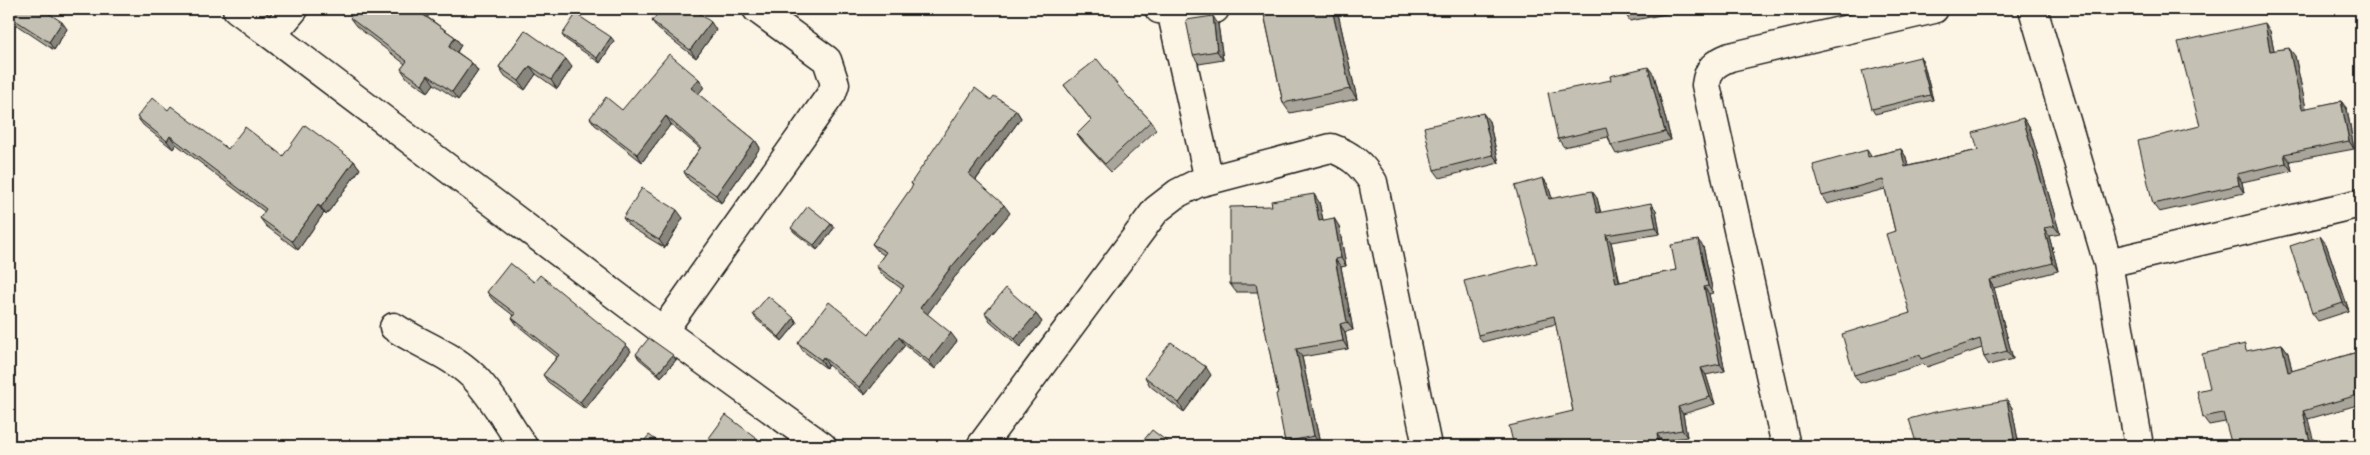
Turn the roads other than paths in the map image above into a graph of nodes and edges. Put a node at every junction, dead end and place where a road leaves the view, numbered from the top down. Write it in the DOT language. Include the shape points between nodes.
graph roads {
  1 [pos="238,9"];
  2 [pos="294,9"];
  3 [pos="757,9"];
  4 [pos="1215,9"];
  5 [pos="1934,9"];
  6 [pos="2033,9"];
  7 [pos="1165,10"];
  8 [pos="272,35"];
  9 [pos="1209,180"];
  10 [pos="2361,204"];
  11 [pos="2108,263"];
  12 [pos="394,327"];
  13 [pos="663,331"];
  14 [pos="523,446"];
  15 [pos="822,446"];
  16 [pos="981,446"];
  17 [pos="1427,446"];
  18 [pos="1786,446"];
  19 [pos="2138,446"];
  1 -- 8 [label="street"];
  2 -- 8 [label="street"];
  3 -- 13 [label="street" via="827,60 835,84 832,93"];
  4 -- 7 [label="street" via="1193,13"];
  5 -- 18 [label="street" via="1730,57 1717,62 1707,76 1706,85"];
  6 -- 11 [label="street"];
  7 -- 9 [label="street"];
  8 -- 13 [label="street"];
  9 -- 16 [label="street" via="1178,192 1156,210"];
  9 -- 17 [label="street" via="1331,148 1362,165 1373,182"];
  10 -- 11 [label="street"];
  11 -- 19 [label="street"];
  12 -- 14 [label="street" via="427,344 473,376"];
  13 -- 15 [label="street"];
}
